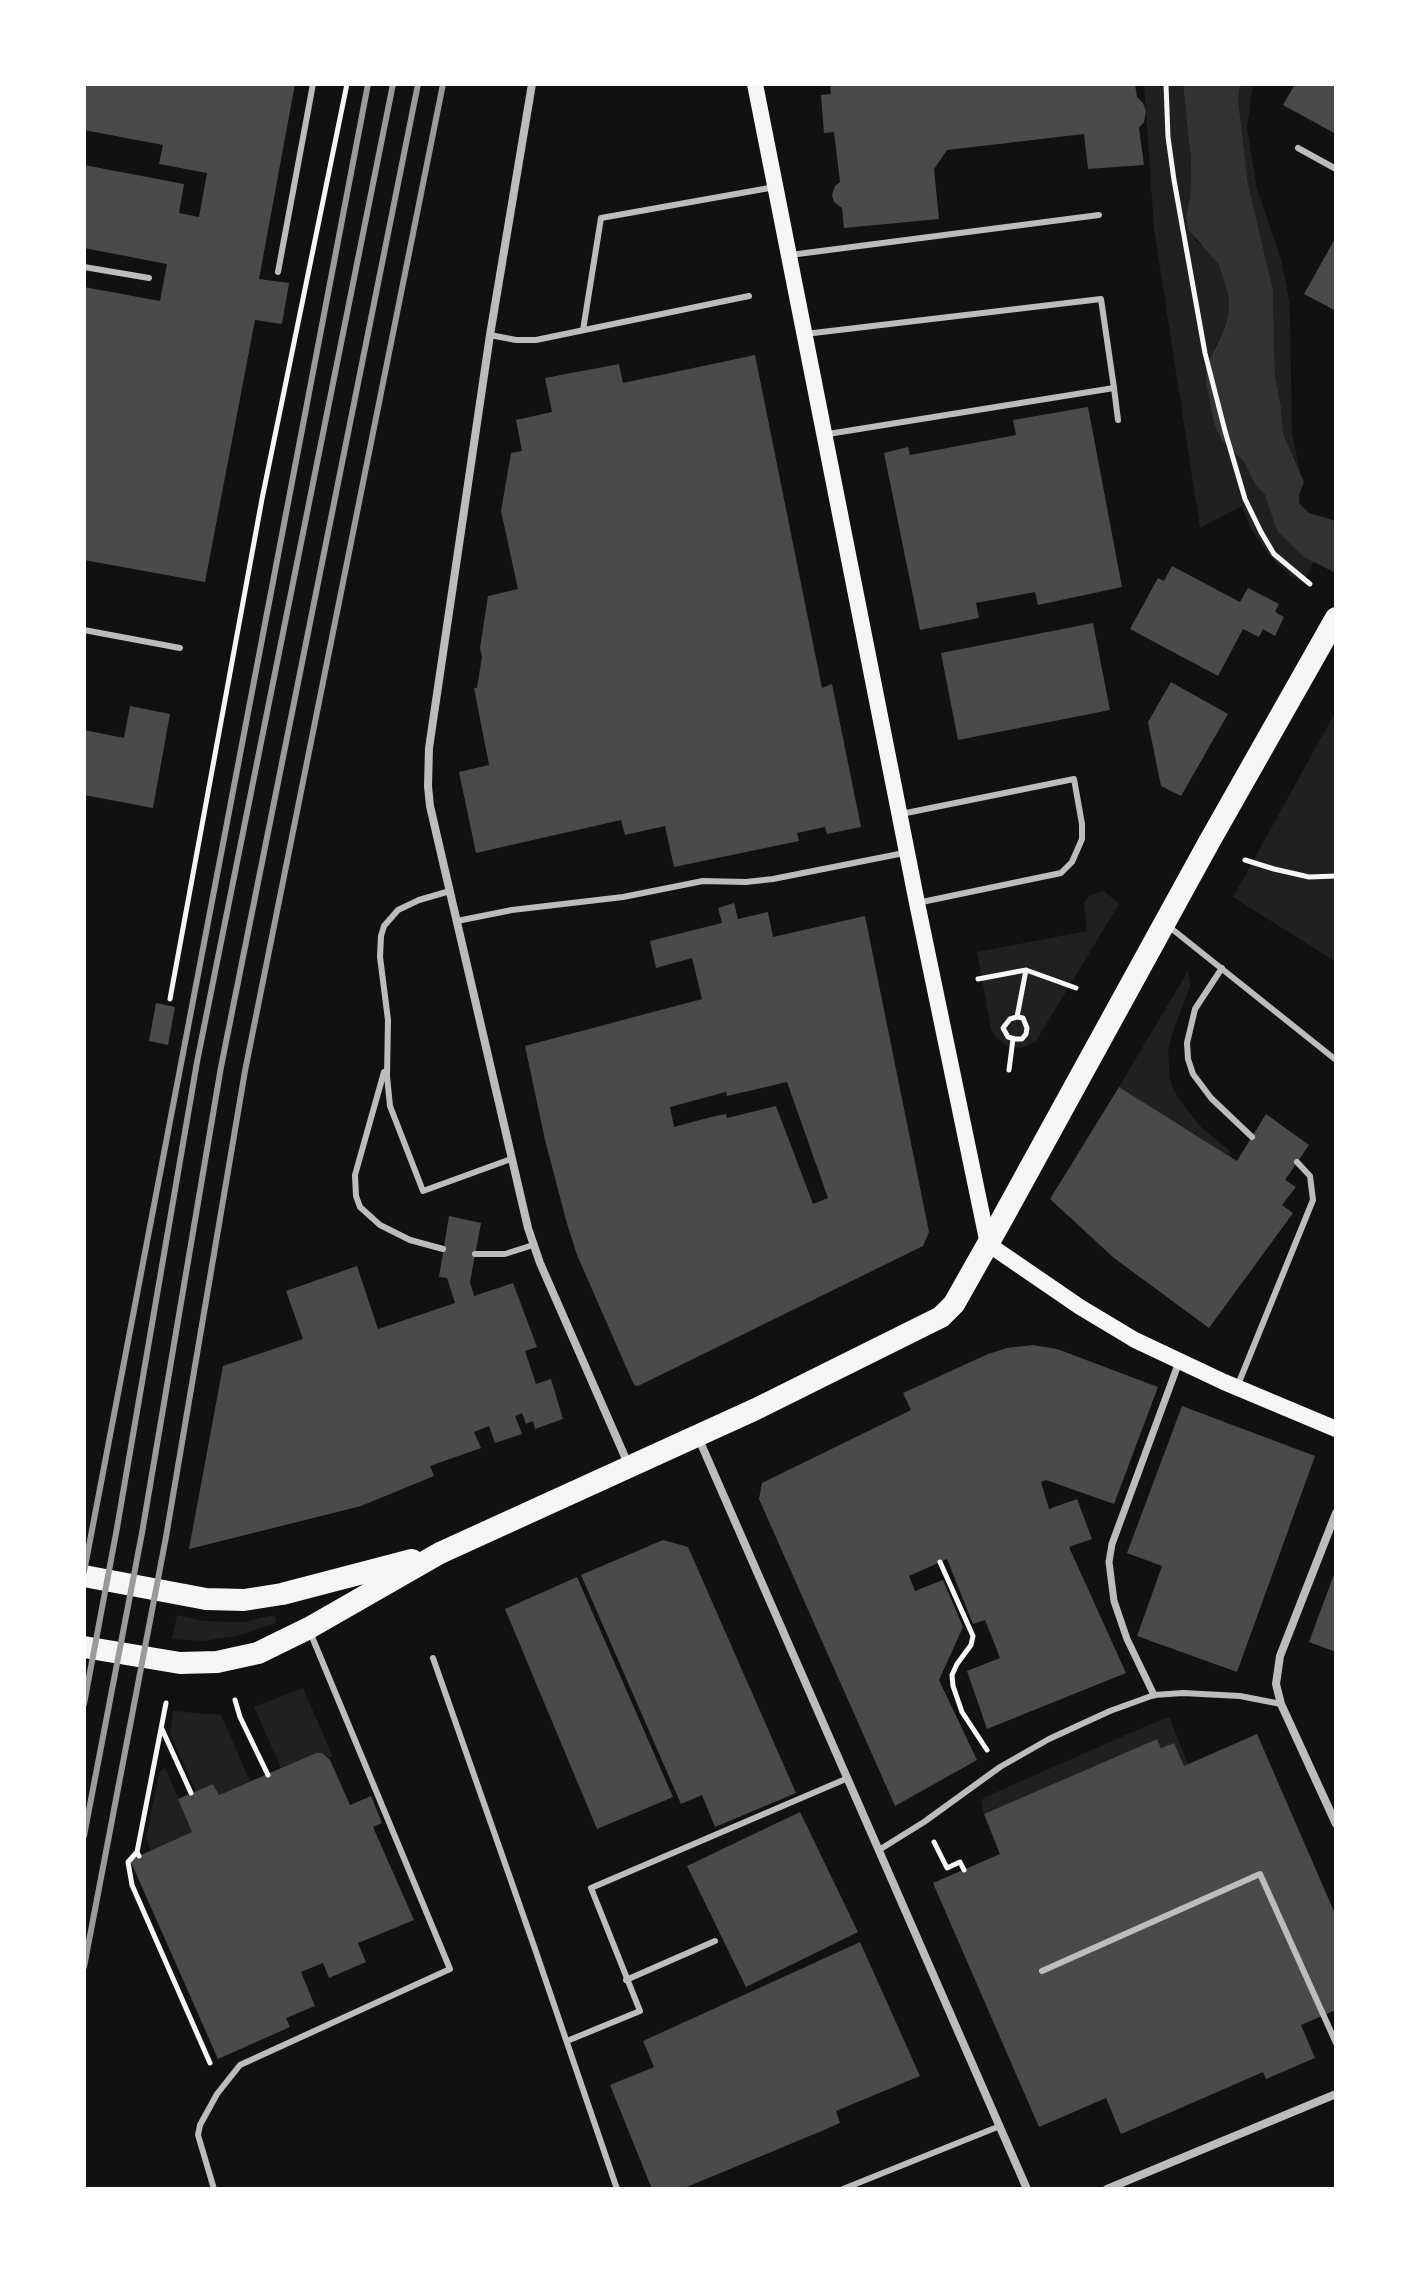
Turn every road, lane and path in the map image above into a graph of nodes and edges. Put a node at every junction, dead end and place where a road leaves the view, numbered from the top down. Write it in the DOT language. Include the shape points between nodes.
graph roads {
  1 [pos="313,84"];
  2 [pos="532,84"];
  3 [pos="755,84"];
  4 [pos="1166,84"];
  5 [pos="347,85"];
  6 [pos="1298,148"];
  7 [pos="1336,169"];
  8 [pos="775,187"];
  9 [pos="1099,215"];
  10 [pos="788,255"];
  11 [pos="84,267"];
  12 [pos="278,272"];
  13 [pos="149,278"];
  14 [pos="749,296"];
  15 [pos="583,330"];
  16 [pos="804,334"];
  17 [pos="490,335"];
  18 [pos="1114,388"];
  19 [pos="1118,420"];
  20 [pos="824,434"];
  21 [pos="1310,584"];
  22 [pos="1336,618"];
  23 [pos="84,630"];
  24 [pos="180,648"];
  25 [pos="900,814"];
  26 [pos="907,853"];
  27 [pos="1245,860"];
  28 [pos="1336,876"];
  29 [pos="450,891"];
  30 [pos="917,903"];
  31 [pos="457,921"];
  32 [pos="1165,923"];
  33 [pos="1222,968"];
  34 [pos="1026,970"];
  35 [pos="978,979"];
  36 [pos="1076,988"];
  37 [pos="170,999"];
  38 [pos="1017,1017"];
  39 [pos="1013,1039"];
  40 [pos="387,1060"];
  41 [pos="1336,1060"];
  42 [pos="1009,1070"];
  43 [pos="1252,1137"];
  44 [pos="511,1159"];
  45 [pos="1297,1162"];
  46 [pos="988,1244"];
  47 [pos="533,1245"];
  48 [pos="443,1249"];
  49 [pos="475,1254"];
  50 [pos="1179,1362"];
  51 [pos="1237,1387"];
  52 [pos="1336,1429"];
  53 [pos="698,1436"];
  54 [pos="630,1466"];
  55 [pos="1336,1513"];
  56 [pos="440,1553"];
  57 [pos="940,1562"];
  58 [pos="84,1576"];
  59 [pos="309,1628"];
  60 [pos="84,1647"];
  61 [pos="433,1658"];
  62 [pos="1154,1695"];
  63 [pos="235,1700"];
  64 [pos="166,1703"];
  65 [pos="1281,1704"];
  66 [pos="162,1728"];
  67 [pos="1000,1767"];
  68 [pos="268,1775"];
  69 [pos="848,1778"];
  70 [pos="191,1793"];
  71 [pos="1336,1824"];
  72 [pos="935,1843"];
  73 [pos="879,1850"];
  74 [pos="964,1870"];
  75 [pos="715,1941"];
  76 [pos="1042,1971"];
  77 [pos="626,1980"];
  78 [pos="567,2041"];
  79 [pos="1336,2043"];
  80 [pos="221,2089"];
  81 [pos="1336,2094"];
  82 [pos="1000,2126"];
  83 [pos="214,2189"];
  84 [pos="617,2189"];
  85 [pos="843,2189"];
  86 [pos="1027,2189"];
  87 [pos="1107,2189"];
  1 -- 12 [label="lane"];
  2 -- 17 [label="street"];
  3 -- 8 [label="main road"];
  4 -- 21 [label="path" via="1171,157 1205,353 1225,431 1261,532 1274,554"];
  5 -- 37 [label="path" via="262,499"];
  6 -- 7 [label="lane"];
  8 -- 10 [label="main road"];
  8 -- 15 [label="lane" via="601,218"];
  9 -- 10 [label="lane"];
  10 -- 16 [label="main road"];
  11 -- 13 [label="lane"];
  14 -- 15 [label="lane"];
  15 -- 17 [label="lane" via="526,341"];
  16 -- 18 [label="lane" via="1101,299"];
  16 -- 20 [label="main road"];
  17 -- 29 [label="street" via="427,768 430,806"];
  18 -- 19 [label="lane"];
  18 -- 20 [label="lane"];
  20 -- 25 [label="main road"];
  22 -- 32 [label="highway"];
  23 -- 24 [label="lane"];
  25 -- 26 [label="main road"];
  25 -- 30 [label="lane" via="1074,779 1083,831 1068,868"];
  26 -- 30 [label="main road"];
  26 -- 31 [label="lane" via="773,879 703,881"];
  27 -- 28 [label="path" via="1291,874"];
  29 -- 31 [label="street"];
  29 -- 40 [label="lane" via="407,904 384,926 379,945"];
  30 -- 46 [label="main road"];
  31 -- 44 [label="street"];
  32 -- 33 [label="lane"];
  32 -- 46 [label="highway"];
  33 -- 41 [label="lane"];
  33 -- 43 [label="lane" via="1195,1009 1188,1059 1211,1098"];
  34 -- 35 [label="path"];
  34 -- 36 [label="path"];
  34 -- 38 [label="path"];
  38 -- 39 [label="path" via="1003,1028"];
  38 -- 39 [label="path" via="1023,1018 1026,1034"];
  39 -- 42 [label="path"];
  40 -- 44 [label="lane" via="393,1119 423,1191"];
  40 -- 48 [label="lane" via="355,1175 356,1196 380,1225"];
  44 -- 47 [label="street"];
  45 -- 51 [label="lane" via="1310,1176 1313,1200"];
  46 -- 50 [label="main road" via="1090,1313"];
  46 -- 53 [label="highway" via="954,1304 933,1322"];
  47 -- 49 [label="lane" via="505,1254"];
  47 -- 54 [label="street"];
  50 -- 51 [label="main road"];
  50 -- 62 [label="street" via="1109,1562 1114,1601"];
  51 -- 52 [label="main road"];
  53 -- 54 [label="highway"];
  53 -- 69 [label="street"];
  54 -- 56 [label="highway"];
  55 -- 65 [label="street" via="1280,1656 1276,1684"];
  56 -- 58 [label="highway" via="244,1600 206,1599"];
  56 -- 59 [label="highway"];
  57 -- 67 [label="path" via="973,1636 952,1675 956,1699"];
  59 -- 60 [label="highway" via="258,1653 207,1663"];
  59 -- 80 [label="lane" via="450,1969 240,2065"];
  61 -- 78 [label="lane"];
  62 -- 65 [label="lane" via="1240,1696"];
  62 -- 67 [label="lane" via="1049,1739"];
  63 -- 68 [label="path"];
  64 -- 66 [label="path"];
  65 -- 71 [label="street"];
  66 -- 70 [label="path"];
  66 -- 80 [label="path" via="138,1854 128,1862 132,1885"];
  67 -- 73 [label="lane"];
  69 -- 73 [label="street"];
  69 -- 77 [label="lane" via="591,1888"];
  72 -- 74 [label="path" via="947,1868 960,1862"];
  73 -- 82 [label="street"];
  75 -- 77 [label="lane"];
  76 -- 79 [label="lane" via="1260,1874"];
  77 -- 78 [label="lane" via="640,2011"];
  78 -- 84 [label="lane"];
  80 -- 83 [label="lane" via="198,2135"];
  81 -- 87 [label="street"];
  82 -- 85 [label="lane"];
  82 -- 86 [label="street"];
}
